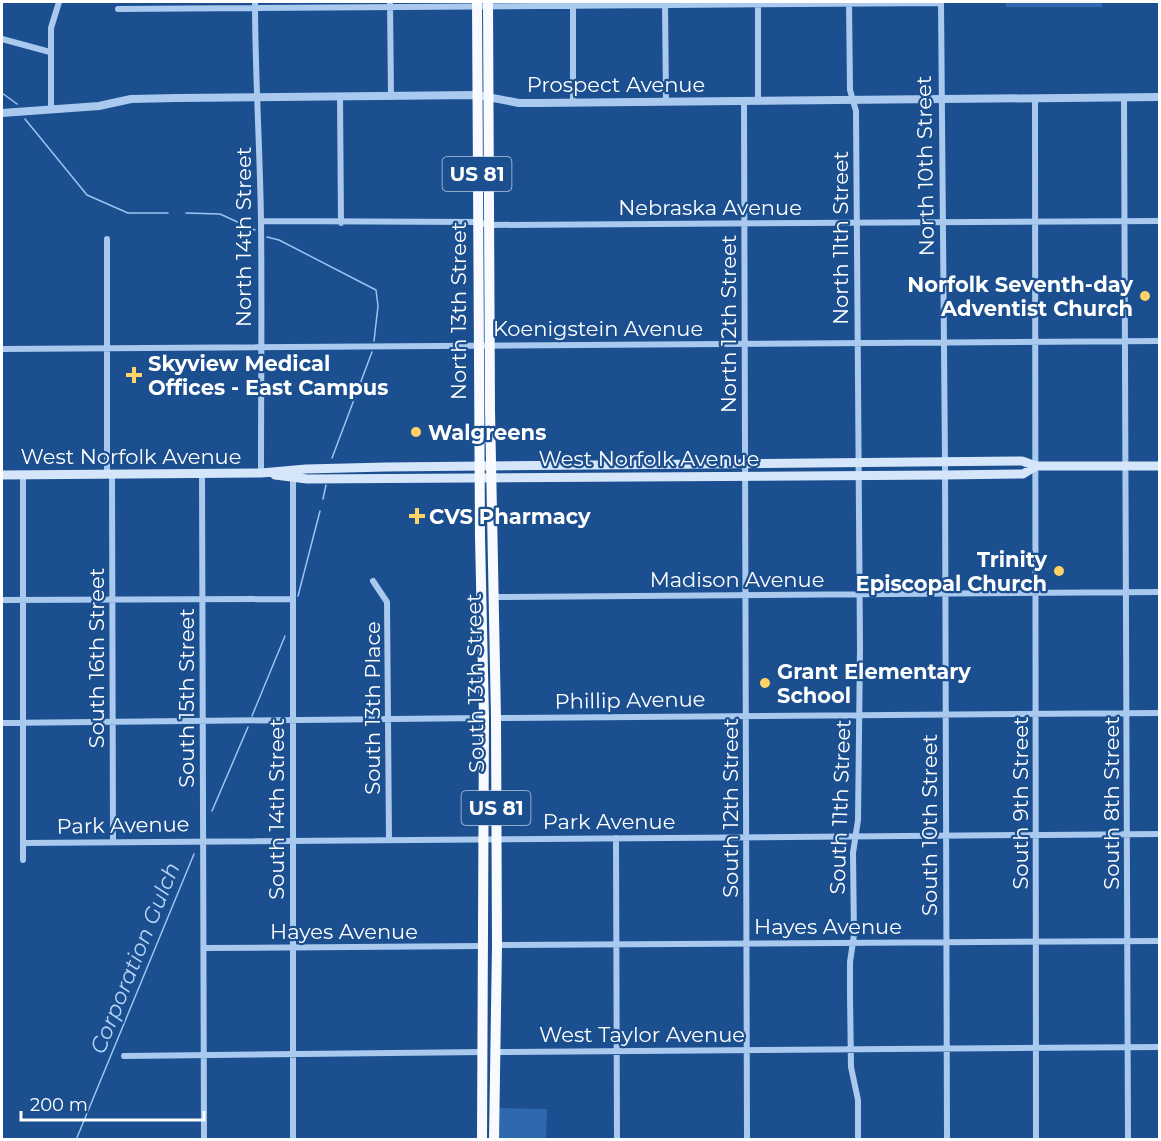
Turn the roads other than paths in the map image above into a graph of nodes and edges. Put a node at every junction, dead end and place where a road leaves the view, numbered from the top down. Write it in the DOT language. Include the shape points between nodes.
graph roads {
  1 [pos="59,2"];
  2 [pos="849,2"];
  3 [pos="941,2"];
  4 [pos="665,3"];
  5 [pos="758,3"];
  6 [pos="255,4"];
  7 [pos="390,4"];
  8 [pos="482,4"];
  9 [pos="573,6"];
  10 [pos="118,9"];
  11 [pos="2,39"];
  12 [pos="50,52"];
  13 [pos="477,95"];
  14 [pos="489,95"];
  15 [pos="340,96"];
  16 [pos="257,97"];
  17 [pos="391,97"];
  18 [pos="1124,97"];
  19 [pos="1160,97"];
  20 [pos="1035,98"];
  21 [pos="941,99"];
  22 [pos="854,100"];
  23 [pos="744,101"];
  24 [pos="758,101"];
  25 [pos="573,102"];
  26 [pos="666,102"];
  27 [pos="51,109"];
  28 [pos="2,113"];
  29 [pos="1125,220"];
  30 [pos="1160,220"];
  31 [pos="261,221"];
  32 [pos="341,222"];
  33 [pos="477,222"];
  34 [pos="856,222"];
  35 [pos="943,222"];
  36 [pos="1034,222"];
  37 [pos="744,223"];
  38 [pos="489,225"];
  39 [pos="107,239"];
  40 [pos="1125,341"];
  41 [pos="1160,341"];
  42 [pos="858,342"];
  43 [pos="943,342"];
  44 [pos="1034,342"];
  45 [pos="745,343"];
  46 [pos="260,346"];
  47 [pos="484,346"];
  48 [pos="108,348"];
  49 [pos="2,349"];
  50 [pos="945,462"];
  51 [pos="859,463"];
  52 [pos="745,464"];
  53 [pos="1036,466"];
  54 [pos="1127,466"];
  55 [pos="1160,466"];
  56 [pos="485,472"];
  57 [pos="202,473"];
  58 [pos="261,473"];
  59 [pos="110,474"];
  60 [pos="2,475"];
  61 [pos="23,475"];
  62 [pos="859,475"];
  63 [pos="945,475"];
  64 [pos="745,476"];
  65 [pos="293,477"];
  66 [pos="373,581"];
  67 [pos="1127,592"];
  68 [pos="1160,592"];
  69 [pos="1035,593"];
  70 [pos="946,594"];
  71 [pos="746,595"];
  72 [pos="860,595"];
  73 [pos="494,597"];
  74 [pos="292,599"];
  75 [pos="2,600"];
  76 [pos="23,600"];
  77 [pos="112,600"];
  78 [pos="203,600"];
  79 [pos="1128,713"];
  80 [pos="1160,713"];
  81 [pos="945,714"];
  82 [pos="1036,714"];
  83 [pos="746,715"];
  84 [pos="859,715"];
  85 [pos="388,718"];
  86 [pos="484,718"];
  87 [pos="496,718"];
  88 [pos="293,720"];
  89 [pos="113,721"];
  90 [pos="203,721"];
  91 [pos="2,723"];
  92 [pos="23,723"];
  93 [pos="1035,834"];
  94 [pos="1128,834"];
  95 [pos="1160,834"];
  96 [pos="945,835"];
  97 [pos="856,836"];
  98 [pos="746,837"];
  99 [pos="485,838"];
  100 [pos="616,838"];
  101 [pos="389,839"];
  102 [pos="496,839"];
  103 [pos="113,841"];
  104 [pos="203,841"];
  105 [pos="292,841"];
  106 [pos="23,843"];
  107 [pos="23,860"];
  108 [pos="1127,940"];
  109 [pos="945,941"];
  110 [pos="1160,941"];
  111 [pos="1037,942"];
  112 [pos="747,943"];
  113 [pos="854,943"];
  114 [pos="497,945"];
  115 [pos="616,945"];
  116 [pos="485,946"];
  117 [pos="293,947"];
  118 [pos="204,948"];
  119 [pos="1127,1047"];
  120 [pos="1160,1047"];
  121 [pos="1036,1048"];
  122 [pos="851,1049"];
  123 [pos="946,1049"];
  124 [pos="748,1050"];
  125 [pos="616,1051"];
  126 [pos="482,1052"];
  127 [pos="495,1052"];
  128 [pos="293,1054"];
  129 [pos="204,1055"];
  130 [pos="124,1056"];
  131 [pos="204,1140"];
  132 [pos="293,1140"];
  133 [pos="482,1140"];
  134 [pos="494,1140"];
  135 [pos="617,1140"];
  136 [pos="747,1140"];
  137 [pos="858,1140"];
  138 [pos="946,1140"];
  139 [pos="1036,1140"];
  140 [pos="1128,1140"];
  1 -- 12 [label="street" via="51,28"];
  2 -- 3 [label="street"];
  2 -- 5 [label="street"];
  2 -- 22 [label="street, North 11th Street" via="850,90"];
  3 -- 21 [label="street, North 10th Street"];
  4 -- 5 [label="street"];
  4 -- 9 [label="street"];
  4 -- 26 [label="street"];
  5 -- 24 [label="street"];
  6 -- 7 [label="street"];
  6 -- 10 [label="street"];
  6 -- 16 [label="street, North 14th Street"];
  7 -- 8 [label="street"];
  7 -- 17 [label="street"];
  8 -- 9 [label="street"];
  8 -- 13 [label="highway, North 13th Street / US 81"];
  8 -- 14 [label="highway, North 13th Street / US 81"];
  9 -- 25 [label="street"];
  11 -- 12 [label="street"];
  12 -- 27 [label="street"];
  13 -- 14 [label="street, Prospect Avenue"];
  13 -- 17 [label="street, Prospect Avenue"];
  13 -- 33 [label="highway, North 13th Street / US 81"];
  14 -- 25 [label="street, Prospect Avenue" via="519,103"];
  14 -- 38 [label="highway, North 13th Street / US 81"];
  15 -- 16 [label="street, Prospect Avenue"];
  15 -- 17 [label="street, Prospect Avenue"];
  15 -- 32 [label="street"];
  16 -- 27 [label="street, Prospect Avenue" via="131,99"];
  16 -- 31 [label="street, North 14th Street"];
  18 -- 19 [label="street, Prospect Avenue"];
  18 -- 20 [label="street, Prospect Avenue"];
  18 -- 29 [label="street, South 8th Street"];
  20 -- 21 [label="street, Prospect Avenue"];
  20 -- 36 [label="street, South 9th Street"];
  21 -- 22 [label="street, Prospect Avenue"];
  21 -- 35 [label="street, North 10th Street"];
  22 -- 24 [label="street, Prospect Avenue"];
  22 -- 34 [label="street, North 11th Street"];
  23 -- 24 [label="street, Prospect Avenue"];
  23 -- 26 [label="street, Prospect Avenue"];
  23 -- 37 [label="street, North 12th Street"];
  25 -- 26 [label="street, Prospect Avenue"];
  27 -- 28 [label="street, Prospect Avenue"];
  29 -- 30 [label="street, Nebraska Avenue"];
  29 -- 36 [label="street, Nebraska Avenue"];
  29 -- 40 [label="street, South 8th Street"];
  31 -- 32 [label="street, Nebraska Avenue"];
  31 -- 46 [label="street, North 14th Street"];
  32 -- 33 [label="street, Nebraska Avenue"];
  33 -- 38 [label="street, Nebraska Avenue"];
  33 -- 47 [label="highway, North 13th Street / US 81"];
  34 -- 35 [label="street, Nebraska Avenue"];
  34 -- 37 [label="street, Nebraska Avenue"];
  34 -- 42 [label="street, North 11th Street"];
  35 -- 36 [label="street, Nebraska Avenue"];
  35 -- 43 [label="street, North 10th Street"];
  36 -- 44 [label="street, South 9th Street"];
  37 -- 38 [label="street, Nebraska Avenue"];
  37 -- 45 [label="street, North 12th Street"];
  38 -- 47 [label="highway, North 13th Street / US 81"];
  39 -- 48 [label="street, South 16th Street"];
  40 -- 41 [label="street, Koenigstein Avenue"];
  40 -- 44 [label="street, Koenigstein Avenue"];
  40 -- 54 [label="street, South 8th Street"];
  42 -- 43 [label="street, Koenigstein Avenue"];
  42 -- 45 [label="street, Koenigstein Avenue"];
  42 -- 51 [label="street, North 11th Street"];
  43 -- 44 [label="street, Koenigstein Avenue"];
  43 -- 50 [label="street, North 10th Street"];
  44 -- 53 [label="street, South 9th Street"];
  45 -- 47 [label="street, Koenigstein Avenue"];
  45 -- 52 [label="street, North 12th Street"];
  46 -- 47 [label="street, Koenigstein Avenue"];
  46 -- 48 [label="street, Koenigstein Avenue"];
  46 -- 58 [label="street, North 14th Street"];
  47 -- 56 [label="highway, North 13th Street / US 81"];
  48 -- 49 [label="street, Koenigstein Avenue"];
  48 -- 59 [label="street, South 16th Street"];
  50 -- 51 [label="main road, West Norfolk Avenue"];
  50 -- 53 [label="main road, West Norfolk Avenue" via="1022,461"];
  50 -- 63 [label="street, North 10th Street"];
  51 -- 52 [label="main road, West Norfolk Avenue"];
  51 -- 62 [label="street, North 11th Street"];
  52 -- 56 [label="main road, West Norfolk Avenue"];
  52 -- 64 [label="street, North 12th Street"];
  53 -- 54 [label="main road, West Norfolk Avenue"];
  53 -- 63 [label="main road, West Norfolk Avenue" via="1023,474"];
  53 -- 69 [label="street, South 9th Street"];
  54 -- 55 [label="main road, West Norfolk Avenue"];
  54 -- 67 [label="street, South 8th Street"];
  56 -- 58 [label="main road, West Norfolk Avenue" via="306,469"];
  56 -- 64 [label="main road, West Norfolk Avenue"];
  56 -- 65 [label="main road, West Norfolk Avenue"];
  56 -- 73 [label="highway, South 13th Street / US 81"];
  56 -- 86 [label="highway, South 13th Street / US 81"];
  57 -- 58 [label="main road, West Norfolk Avenue"];
  57 -- 59 [label="main road, West Norfolk Avenue"];
  57 -- 78 [label="street, South 15th Street"];
  58 -- 65 [label="main road, West Norfolk Avenue"];
  59 -- 61 [label="main road, West Norfolk Avenue"];
  59 -- 77 [label="street, South 16th Street"];
  60 -- 61 [label="main road, West Norfolk Avenue"];
  61 -- 76 [label="street"];
  62 -- 63 [label="main road, West Norfolk Avenue"];
  62 -- 64 [label="main road, West Norfolk Avenue"];
  62 -- 72 [label="street, South 11th Street"];
  63 -- 70 [label="street, South 10th Street"];
  64 -- 71 [label="street, South 12th Street"];
  65 -- 74 [label="street, South 14th Street"];
  66 -- 85 [label="street, South 13th Place" via="387,602"];
  67 -- 68 [label="street, Madison Avenue"];
  67 -- 69 [label="street, Madison Avenue"];
  67 -- 79 [label="street, South 8th Street"];
  69 -- 70 [label="street, Madison Avenue"];
  69 -- 82 [label="street, South 9th Street"];
  70 -- 72 [label="street, Madison Avenue"];
  70 -- 81 [label="street, South 10th Street"];
  71 -- 72 [label="street, Madison Avenue"];
  71 -- 73 [label="street, Madison Avenue"];
  71 -- 83 [label="street, South 12th Street"];
  72 -- 84 [label="street, South 11th Street"];
  73 -- 87 [label="highway, South 13th Street / US 81"];
  74 -- 78 [label="street"];
  74 -- 88 [label="street, South 14th Street"];
  75 -- 76 [label="street"];
  76 -- 77 [label="street"];
  76 -- 92 [label="street"];
  77 -- 78 [label="street"];
  77 -- 89 [label="street, South 16th Street"];
  78 -- 90 [label="street, South 15th Street"];
  79 -- 80 [label="street, Phillip Avenue"];
  79 -- 82 [label="street, Phillip Avenue"];
  79 -- 94 [label="street, South 8th Street"];
  81 -- 82 [label="street, Phillip Avenue"];
  81 -- 84 [label="street, Phillip Avenue"];
  81 -- 96 [label="street, South 10th Street"];
  82 -- 93 [label="street, South 9th Street"];
  83 -- 84 [label="street, Phillip Avenue"];
  83 -- 87 [label="street, Phillip Avenue"];
  83 -- 98 [label="street, South 12th Street"];
  84 -- 97 [label="street, South 11th Street"];
  85 -- 86 [label="street"];
  85 -- 88 [label="street"];
  85 -- 101 [label="street, South 13th Place"];
  86 -- 99 [label="highway, South 13th Street / US 81"];
  87 -- 102 [label="highway, South 13th Street / US 81"];
  88 -- 90 [label="street"];
  88 -- 105 [label="street, South 14th Street"];
  89 -- 90 [label="street"];
  89 -- 92 [label="street"];
  89 -- 103 [label="street, South 16th Street"];
  90 -- 104 [label="street, South 15th Street"];
  91 -- 92 [label="street"];
  92 -- 106 [label="street"];
  93 -- 94 [label="street, Park Avenue"];
  93 -- 96 [label="street, Park Avenue"];
  93 -- 111 [label="street, South 9th Street"];
  94 -- 95 [label="street, Park Avenue"];
  94 -- 108 [label="street, South 8th Street"];
  96 -- 97 [label="street, Park Avenue"];
  96 -- 109 [label="street, South 10th Street"];
  97 -- 98 [label="street, Park Avenue"];
  97 -- 113 [label="street, South 11th Street"];
  98 -- 100 [label="street, Park Avenue"];
  98 -- 112 [label="street, South 12th Street"];
  99 -- 101 [label="street, Park Avenue"];
  99 -- 102 [label="street, Park Avenue"];
  99 -- 116 [label="highway, South 13th Street / US 81"];
  100 -- 102 [label="street, Park Avenue"];
  100 -- 115 [label="street"];
  101 -- 105 [label="street, Park Avenue"];
  102 -- 114 [label="highway, South 13th Street / US 81"];
  103 -- 104 [label="street, Park Avenue"];
  103 -- 106 [label="street, Park Avenue"];
  104 -- 105 [label="street, Park Avenue"];
  104 -- 118 [label="street, South 15th Street"];
  105 -- 117 [label="street, South 14th Street"];
  106 -- 107 [label="street"];
  108 -- 110 [label="street, Hayes Avenue"];
  108 -- 111 [label="street, Hayes Avenue"];
  108 -- 119 [label="street, South 8th Street"];
  109 -- 111 [label="street, Hayes Avenue"];
  109 -- 113 [label="street, Hayes Avenue"];
  109 -- 123 [label="street, South 10th Street"];
  111 -- 121 [label="street, South 9th Street"];
  112 -- 113 [label="street, Hayes Avenue"];
  112 -- 115 [label="street, Hayes Avenue"];
  112 -- 124 [label="street, South 12th Street"];
  113 -- 122 [label="street, South 11th Street" via="850,962"];
  114 -- 115 [label="street, Hayes Avenue"];
  114 -- 127 [label="highway, South 13th Street / US 81"];
  115 -- 125 [label="street"];
  116 -- 117 [label="street, Hayes Avenue"];
  116 -- 126 [label="highway, South 13th Street / US 81"];
  117 -- 118 [label="street, Hayes Avenue"];
  117 -- 128 [label="street, South 14th Street"];
  118 -- 129 [label="street, South 15th Street"];
  119 -- 120 [label="street, West Taylor Avenue"];
  119 -- 121 [label="street, West Taylor Avenue"];
  119 -- 140 [label="street, South 8th Street"];
  121 -- 123 [label="street, West Taylor Avenue"];
  121 -- 139 [label="street, South 9th Street"];
  122 -- 123 [label="street, West Taylor Avenue"];
  122 -- 124 [label="street, West Taylor Avenue"];
  122 -- 137 [label="street, South 11th Street" via="858,1100"];
  123 -- 138 [label="street, South 10th Street"];
  124 -- 125 [label="street, West Taylor Avenue"];
  124 -- 136 [label="street, South 12th Street"];
  125 -- 127 [label="street, West Taylor Avenue"];
  125 -- 135 [label="street"];
  126 -- 127 [label="street, West Taylor Avenue"];
  126 -- 128 [label="street, West Taylor Avenue"];
  126 -- 133 [label="highway, South 13th Street / US 81"];
  127 -- 134 [label="highway, South 13th Street / US 81"];
  128 -- 129 [label="street, West Taylor Avenue"];
  128 -- 132 [label="street, South 14th Street"];
  129 -- 130 [label="street, West Taylor Avenue"];
  129 -- 131 [label="street, South 15th Street"];
}
